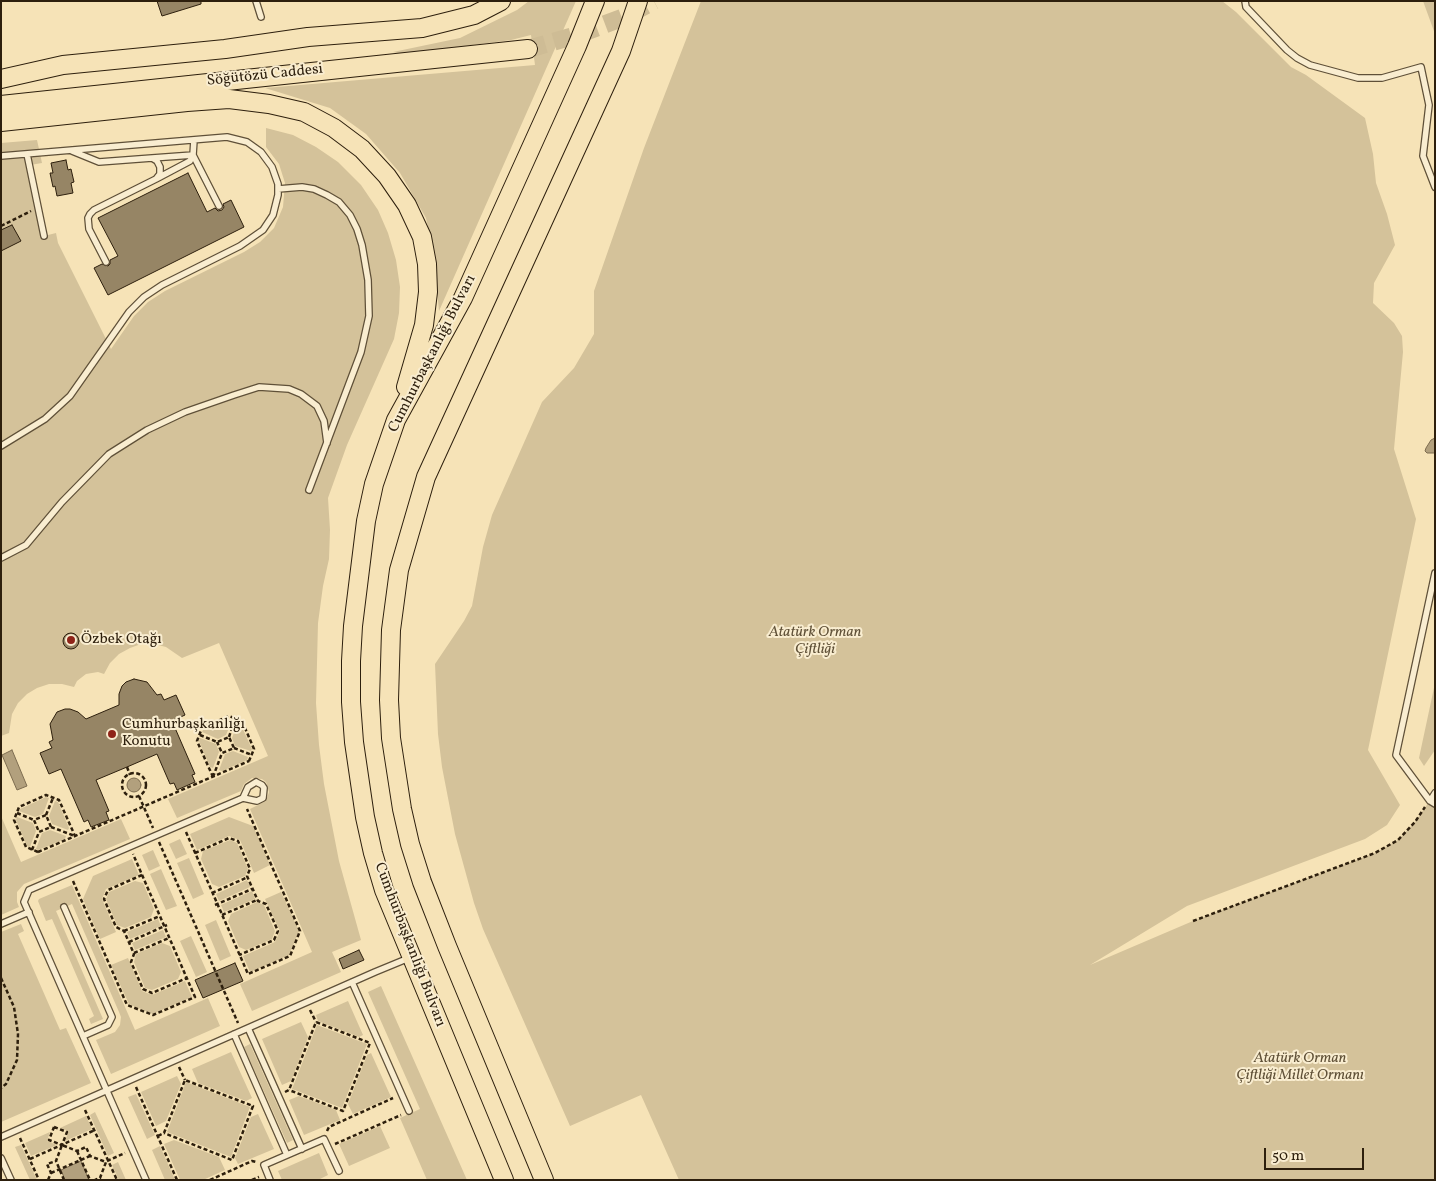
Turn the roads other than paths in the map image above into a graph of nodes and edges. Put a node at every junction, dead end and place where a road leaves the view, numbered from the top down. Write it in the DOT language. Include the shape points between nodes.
graph roads {
  1 [pos="256,1"];
  2 [pos="501,1"];
  3 [pos="595,1"];
  4 [pos="638,1"];
  5 [pos="1245,1"];
  6 [pos="261,17"];
  7 [pos="528,49"];
  8 [pos="1,78"];
  9 [pos="1,105"];
  10 [pos="1,122"];
  11 [pos="194,140"];
  12 [pos="70,150"];
  13 [pos="27,154"];
  14 [pos="193,155"];
  15 [pos="1,156"];
  16 [pos="152,158"];
  17 [pos="156,179"];
  18 [pos="1435,187"];
  19 [pos="278,189"];
  20 [pos="219,206"];
  21 [pos="44,236"];
  22 [pos="106,262"];
  23 [pos="396,420"];
  24 [pos="327,443"];
  25 [pos="1,446"];
  26 [pos="309,490"];
  27 [pos="1,558"];
  28 [pos="1435,573"];
  29 [pos="1435,793"];
  30 [pos="243,798"];
  31 [pos="1432,802"];
  32 [pos="64,908"];
  33 [pos="29,912"];
  34 [pos="1,924"];
  35 [pos="412,958"];
  36 [pos="352,982"];
  37 [pos="248,1028"];
  38 [pos="234,1034"];
  39 [pos="83,1036"];
  40 [pos="107,1091"];
  41 [pos="409,1111"];
  42 [pos="1,1137"];
  43 [pos="302,1149"];
  44 [pos="287,1155"];
  45 [pos="1,1158"];
  46 [pos="338,1171"];
  47 [pos="11,1180"];
  48 [pos="146,1180"];
  49 [pos="270,1180"];
  50 [pos="504,1180"];
  51 [pos="544,1180"];
  1 -- 6 [label="lane"];
  2 -- 8 [label="main road, Söğütözü Caddesi" via="474,15 422,28 317,36 63,65"];
  3 -- 23 [label="main road, Cumhurbaşkanlığı Bulvarı" via="463,298"];
  4 -- 51 [label="main road" via="621,51 426,477 399,570 391,630 389,700 392,738 410,844 438,924"];
  5 -- 18 [label="lane" via="1287,50 1310,65 1358,78 1382,78 1421,67 1429,105 1423,156"];
  7 -- 9 [label="main road, Söğütözü Caddesi"];
  10 -- 23 [label="main road" via="229,99 304,112 334,128 362,149 387,176 407,205 422,237 427,264 424,325"];
  11 -- 12 [label="lane"];
  11 -- 14 [label="lane"];
  11 -- 19 [label="lane" via="227,137 247,142 268,159 276,175"];
  12 -- 13 [label="lane"];
  12 -- 16 [label="lane" via="99,162"];
  13 -- 15 [label="lane"];
  13 -- 21 [label="lane"];
  14 -- 16 [label="lane"];
  14 -- 17 [label="lane" via="184,165"];
  14 -- 20 [label="lane"];
  16 -- 17 [label="lane" via="160,167"];
  17 -- 22 [label="lane" via="90,214 89,230"];
  19 -- 24 [label="lane" via="314,189 339,202 357,229 366,262 369,298 366,334"];
  19 -- 25 [label="lane" via="273,215 263,230 240,246 144,297 129,312 70,396 45,419"];
  23 -- 35 [label="main road, Cumhurbaşkanlığı Bulvarı" via="374,484 366,521 353,626 351,702 358,779 373,853 384,890"];
  24 -- 26 [label="lane"];
  24 -- 27 [label="lane" via="324,421 317,406 289,389 259,387 185,412 110,454 62,502 26,545"];
  28 -- 31 [label="lane" via="1396,755"];
  29 -- 31 [label="lane"];
  30 -- 33 [label="lane" via="29,890 24,902"];
  32 -- 39 [label="lane" via="112,1017 108,1025"];
  33 -- 34 [label="lane"];
  33 -- 39 [label="lane"];
  35 -- 36 [label="lane"];
  35 -- 50 [label="main road, Cumhurbaşkanlığı Bulvarı"];
  36 -- 37 [label="lane"];
  36 -- 41 [label="lane"];
  37 -- 38 [label="lane"];
  37 -- 43 [label="lane"];
  38 -- 40 [label="lane"];
  38 -- 44 [label="lane"];
  39 -- 40 [label="lane"];
  40 -- 42 [label="lane"];
  40 -- 48 [label="lane"];
  43 -- 44 [label="lane"];
  43 -- 46 [label="lane" via="324,1139"];
  44 -- 49 [label="lane" via="264,1165"];
  45 -- 47 [label="lane"];
}
